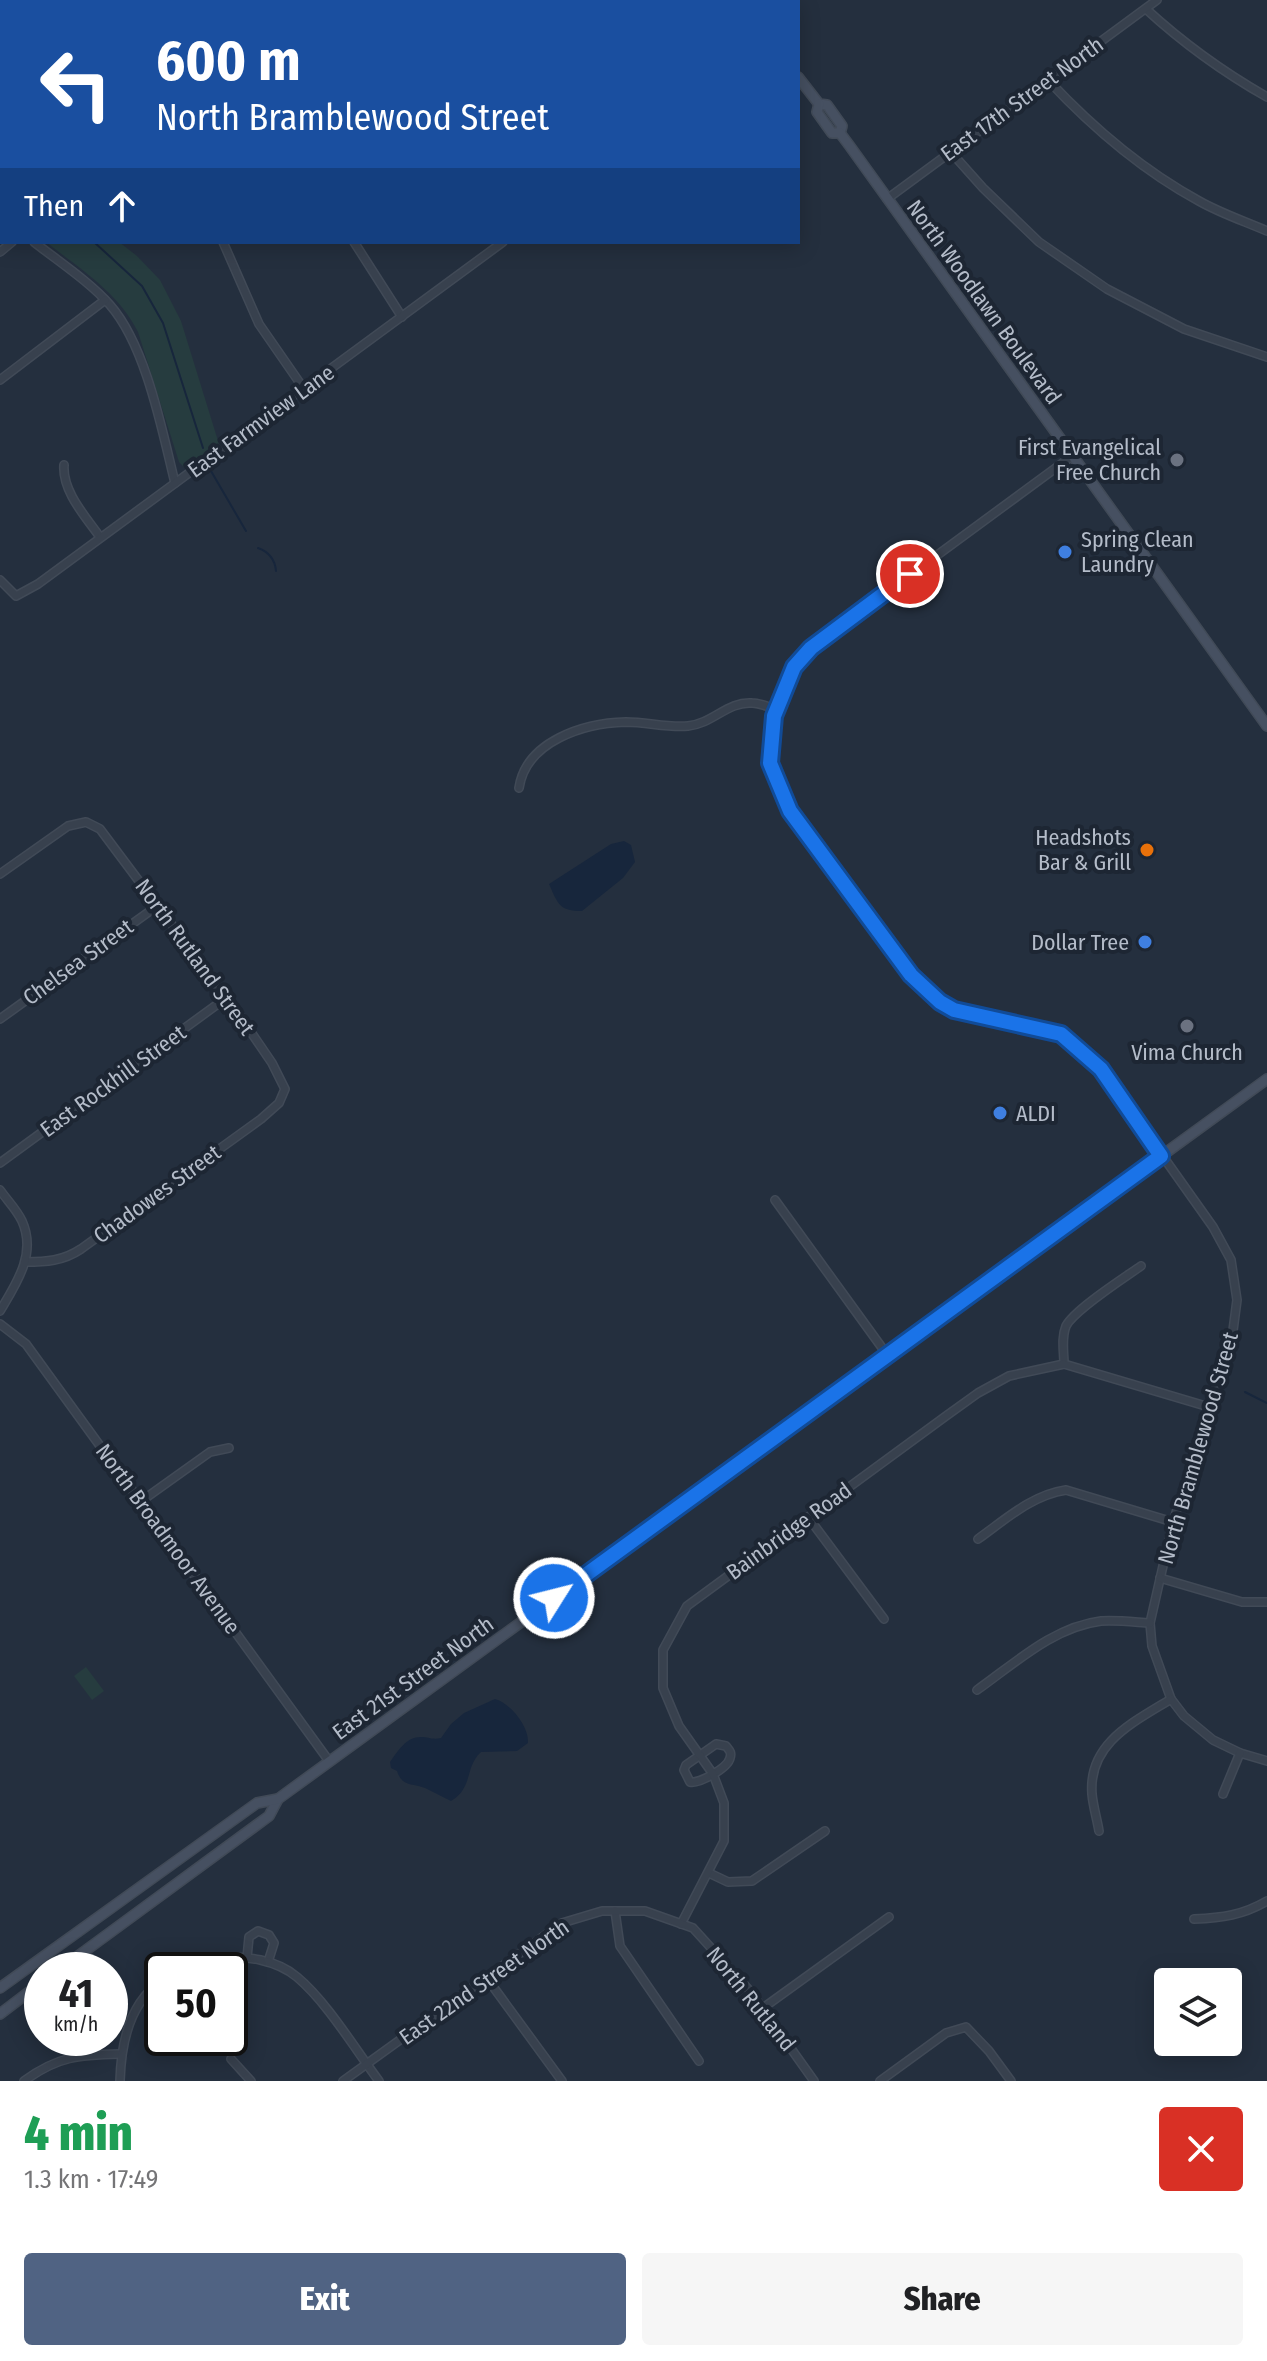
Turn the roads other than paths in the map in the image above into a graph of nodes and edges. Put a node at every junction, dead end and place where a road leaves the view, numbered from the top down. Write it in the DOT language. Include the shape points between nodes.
graph roads {
  1 [pos="1157,0"];
  2 [pos="1146,9"];
  3 [pos="800,80"];
  4 [pos="1048,80"];
  5 [pos="1267,97"];
  6 [pos="950,151"];
  7 [pos="887,199"];
  8 [pos="1267,231"];
  9 [pos="36,244"];
  10 [pos="224,244"];
  11 [pos="355,244"];
  12 [pos="500,244"];
  13 [pos="105,300"];
  14 [pos="402,317"];
  15 [pos="1267,357"];
  16 [pos="0,380"];
  17 [pos="304,389"];
  18 [pos="1072,456"];
  19 [pos="64,465"];
  20 [pos="175,483"];
  21 [pos="100,537"];
  22 [pos="0,580"];
  23 [pos="776,709"];
  24 [pos="1267,726"];
  25 [pos="519,788"];
  26 [pos="0,874"];
  27 [pos="157,906"];
  28 [pos="226,998"];
  29 [pos="0,1019"];
  30 [pos="1267,1079"];
  31 [pos="279,1103"];
  32 [pos="1161,1156"];
  33 [pos="0,1163"];
  34 [pos="0,1190"];
  35 [pos="775,1200"];
  36 [pos="25,1262"];
  37 [pos="1141,1266"];
  38 [pos="0,1311"];
  39 [pos="0,1324"];
  40 [pos="888,1356"];
  41 [pos="1064,1364"];
  42 [pos="1209,1407"];
  43 [pos="229,1448"];
  44 [pos="140,1502"];
  45 [pos="808,1517"];
  46 [pos="1173,1522"];
  47 [pos="978,1539"];
  48 [pos="1160,1578"];
  49 [pos="1267,1602"];
  50 [pos="884,1619"];
  51 [pos="1150,1623"];
  52 [pos="977,1690"];
  53 [pos="1171,1699"];
  54 [pos="1240,1753"];
  55 [pos="700,1756"];
  56 [pos="329,1761"];
  57 [pos="1267,1761"];
  58 [pos="713,1774"];
  59 [pos="1223,1794"];
  60 [pos="278,1799"];
  61 [pos="825,1831"];
  62 [pos="1099,1831"];
  63 [pos="709,1873"];
  64 [pos="1267,1901"];
  65 [pos="615,1911"];
  66 [pos="889,1917"];
  67 [pos="1194,1919"];
  68 [pos="681,1924"];
  69 [pos="84,1952"];
  70 [pos="248,1952"];
  71 [pos="248,1958"];
  72 [pos="268,1962"];
  73 [pos="486,1977"];
  74 [pos="0,1988"];
  75 [pos="24,1996"];
  76 [pos="144,2001"];
  77 [pos="763,2008"];
  78 [pos="0,2014"];
  79 [pos="128,2029"];
  80 [pos="79,2056"];
  81 [pos="120,2056"];
  82 [pos="231,2059"];
  83 [pos="699,2061"];
  84 [pos="367,2064"];
  85 [pos="24,2081"];
  86 [pos="120,2081"];
  87 [pos="251,2081"];
  88 [pos="343,2081"];
  89 [pos="379,2081"];
  90 [pos="562,2081"];
  91 [pos="814,2081"];
  92 [pos="880,2081"];
  93 [pos="1011,2081"];
  1 -- 2 [label="street, East 17th Street North"];
  2 -- 4 [label="street, East 17th Street North"];
  2 -- 5 [label="street" via="1186,44"];
  3 -- 7 [label="main road, North Woodlawn Boulevard" via="819,104 827,105 842,126 840,133"];
  4 -- 6 [label="street, East 17th Street North"];
  4 -- 8 [label="street" via="1136,161 1199,201"];
  6 -- 7 [label="street, East 17th Street North"];
  6 -- 15 [label="street" via="1039,242 1107,289 1184,329"];
  7 -- 18 [label="main road, North Woodlawn Boulevard"];
  9 -- 13 [label="street"];
  10 -- 17 [label="street" via="259,324"];
  11 -- 14 [label="street"];
  12 -- 14 [label="street, East Farmview Lane"];
  13 -- 16 [label="street"];
  13 -- 20 [label="street" via="131,333"];
  14 -- 17 [label="street, East Farmview Lane"];
  17 -- 20 [label="street, East Farmview Lane"];
  18 -- 23 [label="street, North Bramblewood Street" via="811,648 794,667"];
  18 -- 24 [label="main road, North Woodlawn Boulevard"];
  19 -- 21 [label="street" via="63,478"];
  20 -- 21 [label="street, East Farmview Lane"];
  21 -- 22 [label="street, East Farmview Lane" via="16,596"];
  23 -- 25 [label="street" via="742,704 689,726 621,722 572,732 534,754"];
  23 -- 32 [label="street, North Bramblewood Street" via="770,763 790,811 911,975 954,1010 1061,1034 1101,1069"];
  26 -- 27 [label="street, North Rutland Street" via="68,826 86,822 100,829"];
  27 -- 28 [label="street, North Rutland Street"];
  27 -- 29 [label="street, Chelsea Street"];
  28 -- 31 [label="street, North Rutland Street" via="272,1063 285,1089"];
  28 -- 33 [label="street, East Rockhill Street"];
  30 -- 32 [label="main road, East 21st Street North"];
  31 -- 36 [label="street, Chadowes Street" via="68,1257"];
  32 -- 40 [label="main road, East 21st Street North"];
  32 -- 42 [label="street, North Bramblewood Street" via="1231,1260 1237,1300 1232,1338"];
  34 -- 36 [label="street" via="23,1222"];
  35 -- 40 [label="street"];
  36 -- 38 [label="street"];
  37 -- 41 [label="street" via="1067,1324"];
  39 -- 44 [label="street, North Broadmoor Avenue" via="26,1344"];
  40 -- 56 [label="main road, East 21st Street North"];
  41 -- 42 [label="street, Bainbridge Road"];
  41 -- 45 [label="street, Bainbridge Road" via="1009,1376 978,1393"];
  42 -- 46 [label="street, North Bramblewood Street"];
  43 -- 44 [label="street" via="210,1452"];
  44 -- 56 [label="street, North Broadmoor Avenue"];
  45 -- 50 [label="street"];
  45 -- 55 [label="street, Bainbridge Road" via="687,1606 663,1650 663,1688 679,1726"];
  46 -- 47 [label="street" via="1066,1490 1033,1500"];
  46 -- 48 [label="street, North Bramblewood Street"];
  48 -- 49 [label="street" via="1242,1602"];
  48 -- 51 [label="street, North Bramblewood Street"];
  51 -- 52 [label="street" via="1079,1625 1059,1633"];
  51 -- 53 [label="street, North Bramblewood Street" via="1152,1646"];
  53 -- 54 [label="street, North Bramblewood Street" via="1213,1740"];
  53 -- 62 [label="street" via="1102,1748 1092,1793"];
  54 -- 57 [label="street, North Bramblewood Street"];
  54 -- 59 [label="street"];
  55 -- 58 [label="street, Bainbridge Road"];
  55 -- 58 [label="street" via="686,1765 686,1776 696,1784"];
  55 -- 58 [label="street" via="716,1744 726,1746 728,1764"];
  56 -- 60 [label="main road, East 21st Street North"];
  58 -- 63 [label="street, Bainbridge Road" via="724,1803 724,1841"];
  60 -- 69 [label="main road, East 21st Street North" via="269,1816"];
  60 -- 74 [label="main road, East 21st Street North" via="257,1803"];
  61 -- 63 [label="street" via="752,1881 728,1882"];
  63 -- 68 [label="street, Bainbridge Road"];
  64 -- 67 [label="street" via="1229,1917"];
  65 -- 68 [label="street, East 22nd Street North" via="645,1911"];
  65 -- 73 [label="street, East 22nd Street North" via="562,1923"];
  65 -- 83 [label="street" via="620,1946"];
  66 -- 77 [label="street"];
  68 -- 77 [label="street, North Rutland" via="693,1928"];
  70 -- 72 [label="street" via="249,1937 258,1931 269,1935 274,1943"];
  71 -- 72 [label="street"];
  72 -- 84 [label="street" via="297,1976"];
  73 -- 84 [label="street, East 22nd Street North"];
  73 -- 90 [label="street"];
  75 -- 78 [label="main road"];
  76 -- 79 [label="street"];
  77 -- 91 [label="street, North Rutland"];
  80 -- 85 [label="street" via="47,2064"];
  81 -- 86 [label="street"];
  82 -- 87 [label="street"];
  84 -- 88 [label="street, East 22nd Street North"];
  84 -- 89 [label="street"];
  92 -- 93 [label="street" via="946,2033 966,2027"];
}
